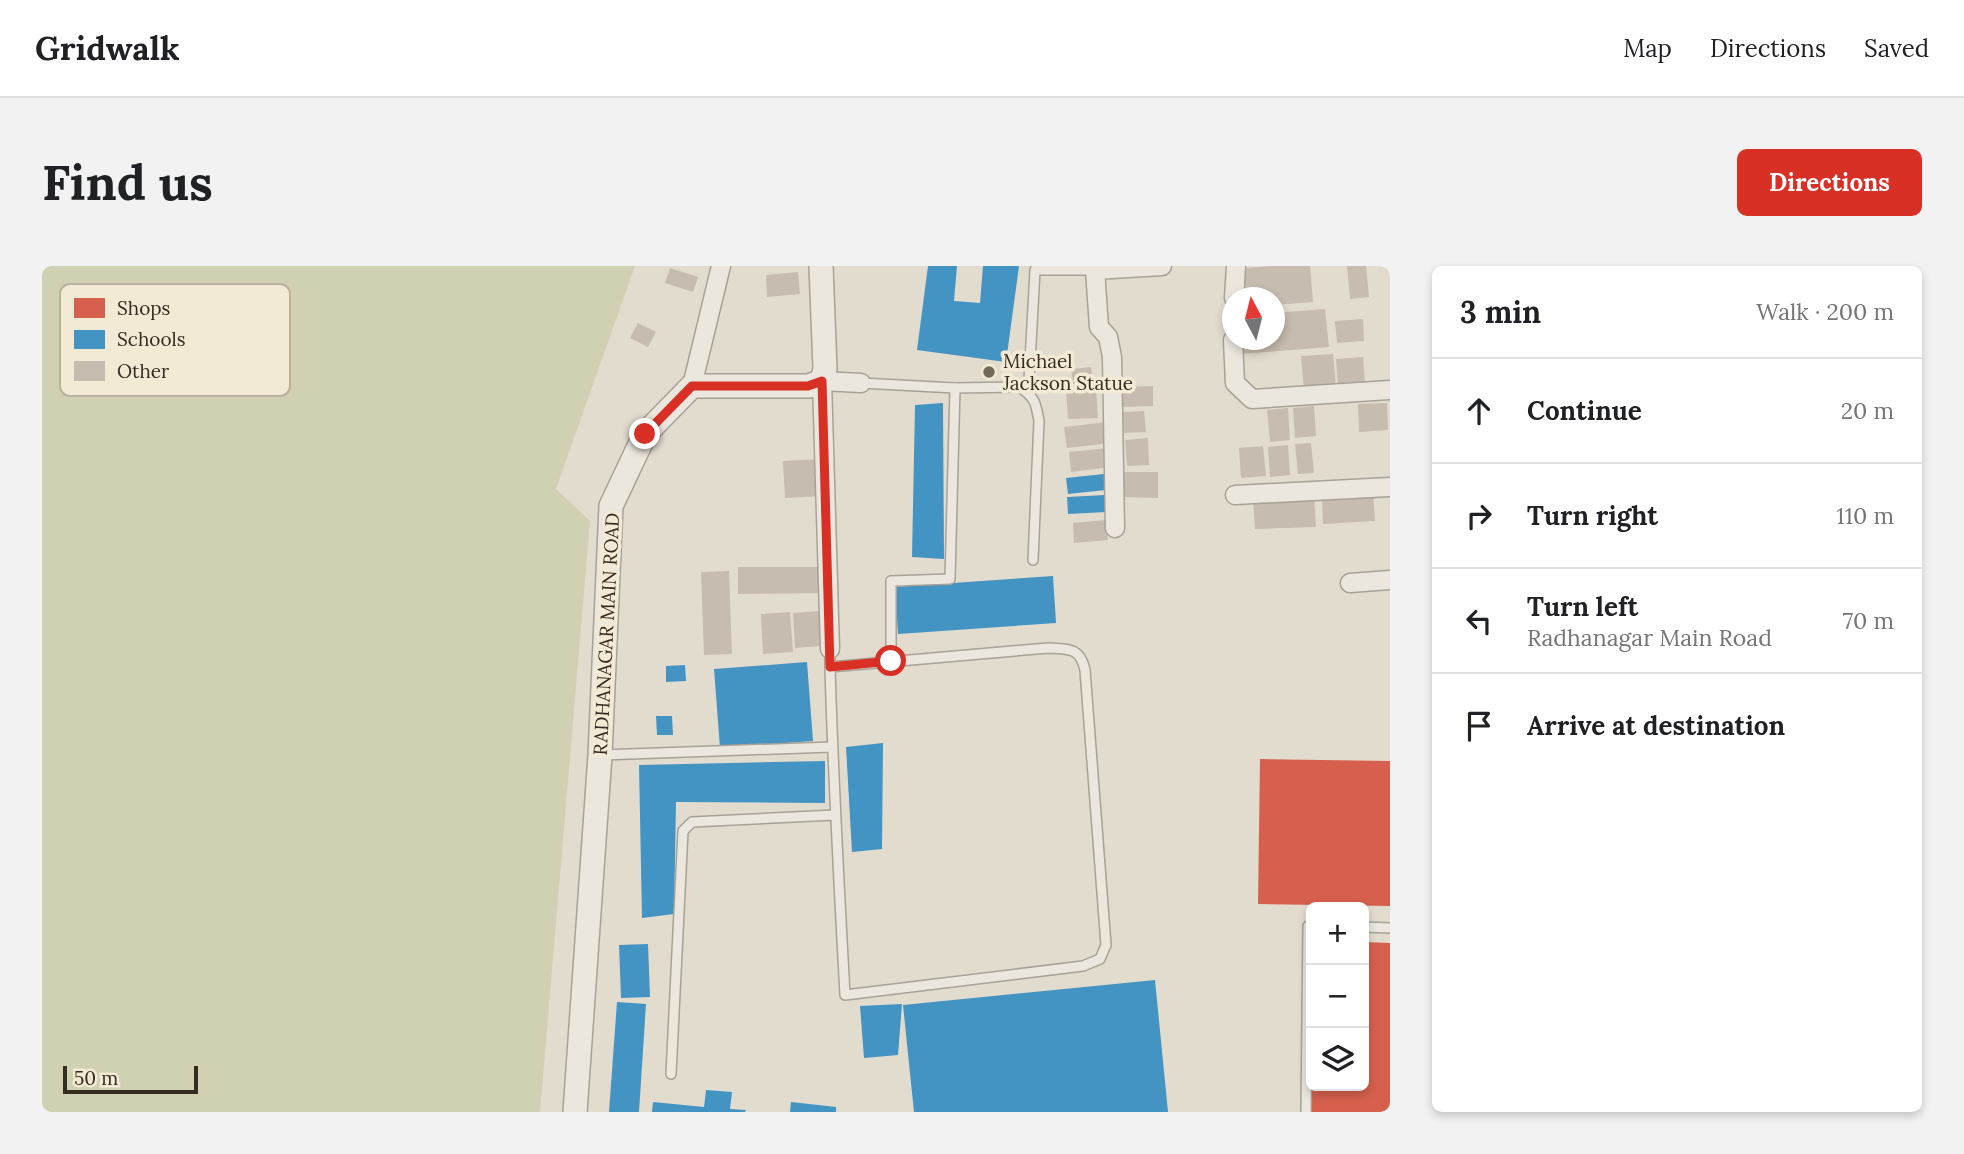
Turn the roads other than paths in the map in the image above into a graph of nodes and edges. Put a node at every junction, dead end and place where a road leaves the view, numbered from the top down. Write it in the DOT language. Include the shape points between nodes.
graph roads {
  1 [pos="721,266"];
  2 [pos="821,266"];
  3 [pos="1162,266"];
  4 [pos="1236,266"];
  5 [pos="1095,270"];
  6 [pos="1235,287"];
  7 [pos="1234,350"];
  8 [pos="822,381"];
  9 [pos="860,383"];
  10 [pos="692,386"];
  11 [pos="1019,387"];
  12 [pos="955,388"];
  13 [pos="1390,390"];
  14 [pos="1390,487"];
  15 [pos="1235,495"];
  16 [pos="1115,527"];
  17 [pos="1033,560"];
  18 [pos="1390,580"];
  19 [pos="1350,583"];
  20 [pos="830,658"];
  21 [pos="891,661"];
  22 [pos="832,747"];
  23 [pos="600,755"];
  24 [pos="835,815"];
  25 [pos="1369,927"];
  26 [pos="1390,928"];
  27 [pos="1308,965"];
  28 [pos="671,1074"];
  29 [pos="575,1112"];
  30 [pos="1306,1112"];
  1 -- 10 [label="street"];
  2 -- 8 [label="street"];
  3 -- 5 [label="street"];
  4 -- 6 [label="street"];
  5 -- 11 [label="lane" via="1035,270 1029,380"];
  5 -- 16 [label="street" via="1099,327 1108,337 1112,357"];
  7 -- 13 [label="street" via="1236,383 1252,399"];
  8 -- 9 [label="street"];
  8 -- 10 [label="street" via="808,386"];
  8 -- 20 [label="street"];
  9 -- 12 [label="lane"];
  10 -- 23 [label="street, RADHANAGAR MAIN ROAD" via="645,434 611,506"];
  11 -- 12 [label="lane"];
  11 -- 17 [label="lane" via="1031,395 1039,421"];
  12 -- 21 [label="lane" via="950,579 891,581"];
  14 -- 15 [label="street"];
  18 -- 19 [label="street"];
  20 -- 21 [label="lane"];
  20 -- 22 [label="lane"];
  21 -- 24 [label="lane" via="1048,648 1079,654 1085,670 1106,945 1103,955 1083,966 845,995"];
  22 -- 23 [label="lane"];
  22 -- 24 [label="lane"];
  23 -- 29 [label="street, RADHANAGAR MAIN ROAD"];
  24 -- 28 [label="lane" via="692,822 683,831"];
  25 -- 26 [label="lane"];
  27 -- 30 [label="lane"];
}
